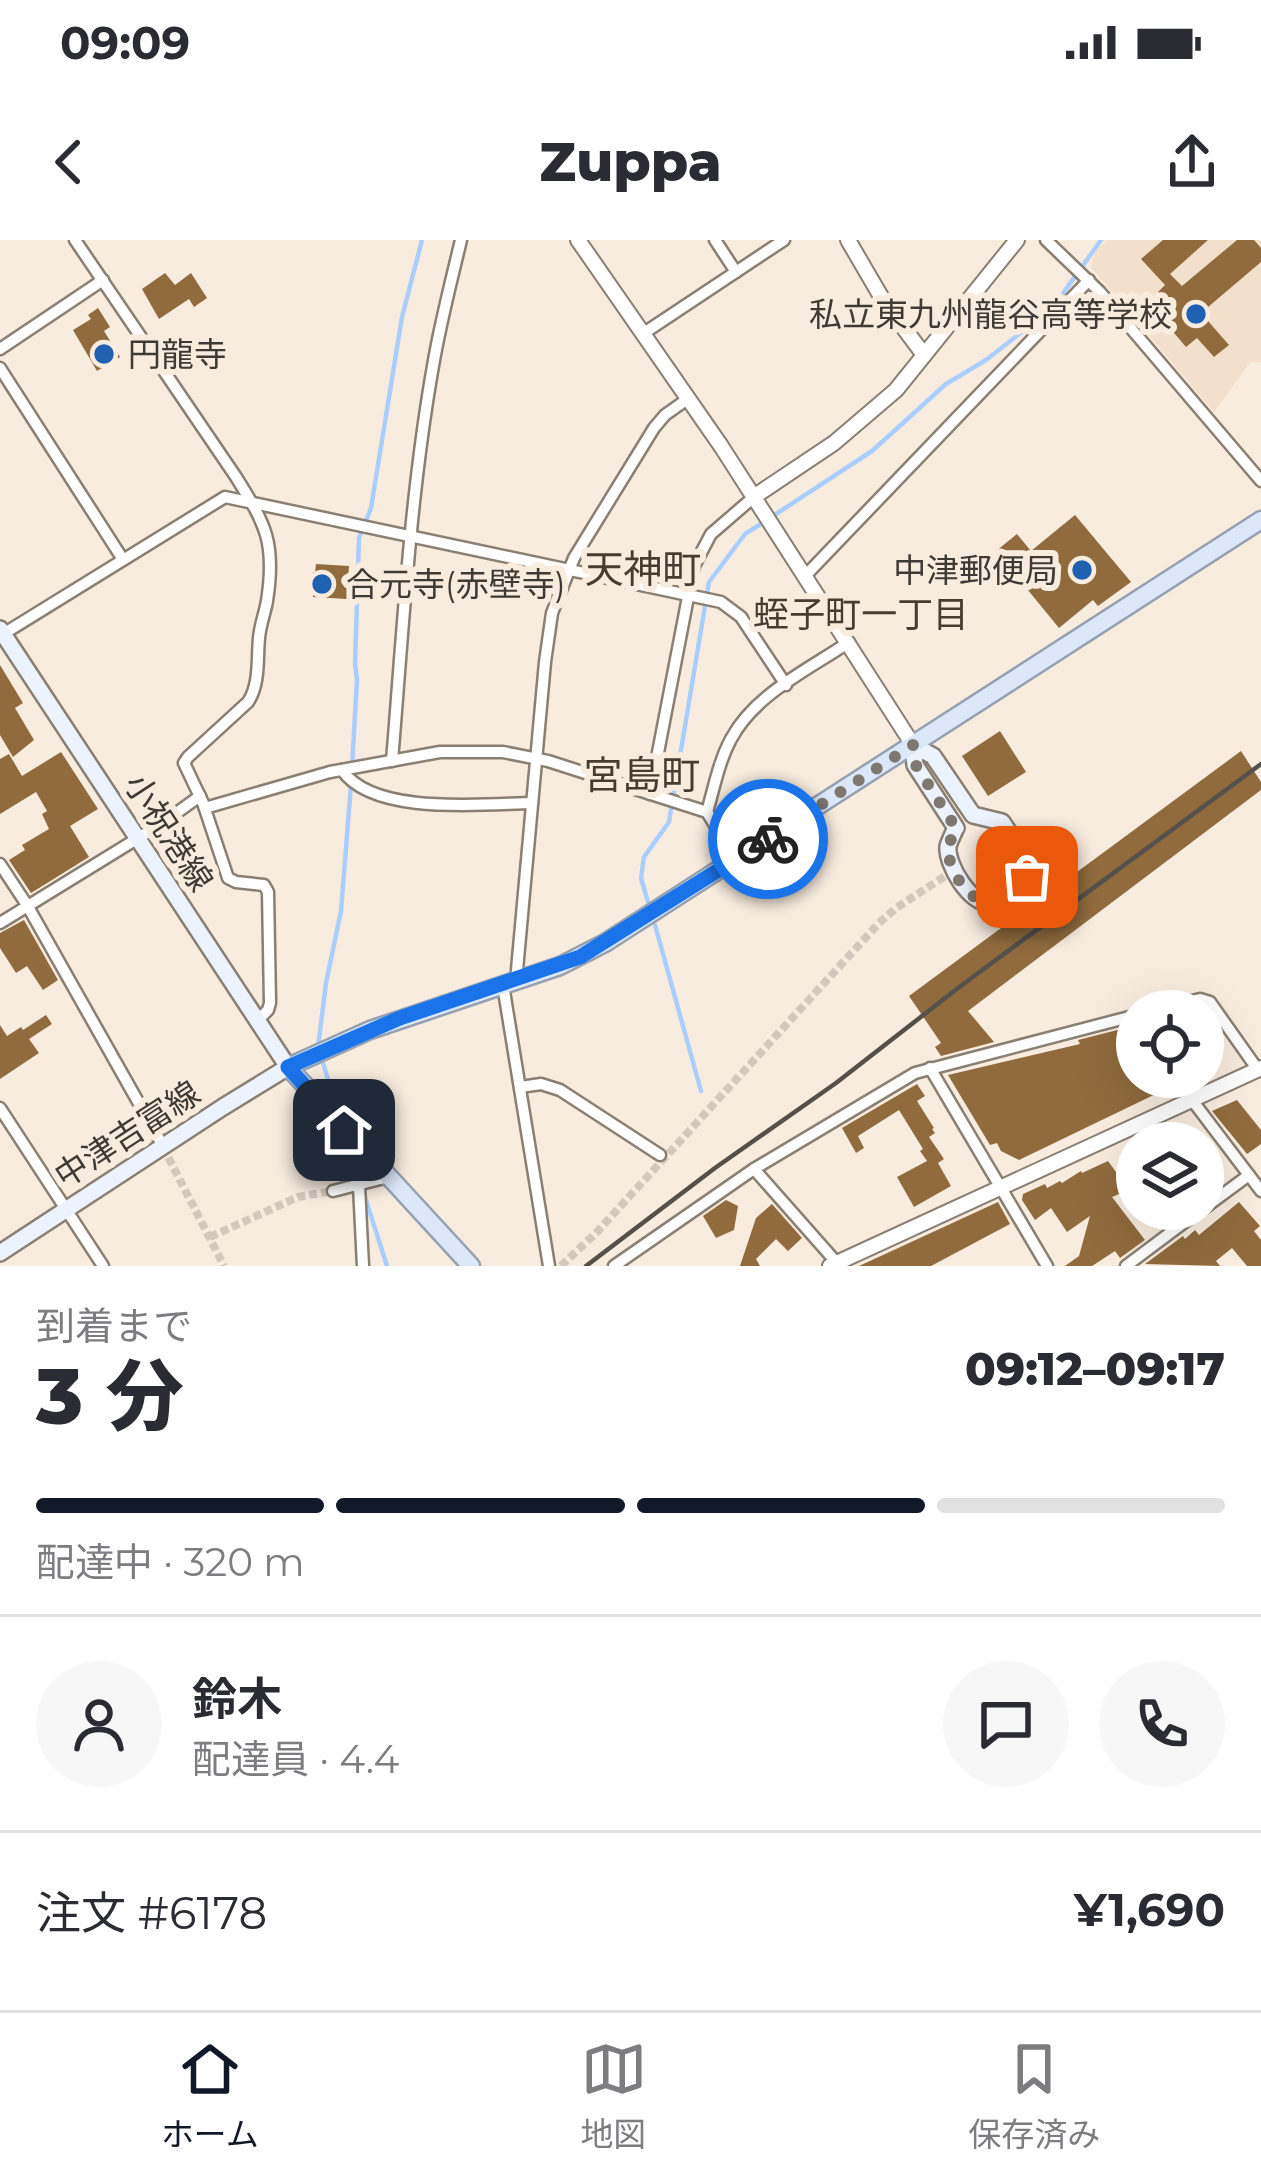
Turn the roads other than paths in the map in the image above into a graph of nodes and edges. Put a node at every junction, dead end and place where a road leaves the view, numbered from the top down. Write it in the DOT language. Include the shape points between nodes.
graph roads {
  1 [pos="75,240"];
  2 [pos="461,240"];
  3 [pos="578,240"];
  4 [pos="715,240"];
  5 [pos="784,240"];
  6 [pos="848,240"];
  7 [pos="1017,240"];
  8 [pos="1046,240"];
  9 [pos="736,272"];
  10 [pos="1088,279"];
  11 [pos="103,280"];
  12 [pos="644,333"];
  13 [pos="0,349"];
  14 [pos="924,355"];
  15 [pos="0,368"];
  16 [pos="689,398"];
  17 [pos="1261,482"];
  18 [pos="754,496"];
  19 [pos="252,502"];
  20 [pos="1261,520"];
  21 [pos="410,535"];
  22 [pos="122,558"];
  23 [pos="568,568"];
  24 [pos="806,575"];
  25 [pos="687,593"];
  26 [pos="1,633"];
  27 [pos="849,642"];
  28 [pos="785,685"];
  29 [pos="913,745"];
  30 [pos="536,758"];
  31 [pos="392,761"];
  32 [pos="342,770"];
  33 [pos="650,794"];
  34 [pos="203,802"];
  35 [pos="532,803"];
  36 [pos="707,812"];
  37 [pos="137,838"];
  38 [pos="736,859"];
  39 [pos="0,864"];
  40 [pos="26,905"];
  41 [pos="0,923"];
  42 [pos="509,982"];
  43 [pos="1116,1020"];
  44 [pos="257,1021"];
  45 [pos="1224,1021"];
  46 [pos="288,1067"];
  47 [pos="930,1068"];
  48 [pos="1260,1069"];
  49 [pos="520,1087"];
  50 [pos="1192,1100"];
  51 [pos="0,1108"];
  52 [pos="163,1146"];
  53 [pos="660,1155"];
  54 [pos="754,1169"];
  55 [pos="1249,1175"];
  56 [pos="388,1177"];
  57 [pos="359,1186"];
  58 [pos="1000,1187"];
  59 [pos="333,1191"];
  60 [pos="1261,1191"];
  61 [pos="1224,1193"];
  62 [pos="65,1210"];
  63 [pos="1175,1230"];
  64 [pos="0,1253"];
  65 [pos="833,1264"];
  66 [pos="103,1266"];
  67 [pos="363,1266"];
  68 [pos="471,1266"];
  69 [pos="549,1266"];
  70 [pos="614,1266"];
  71 [pos="1047,1266"];
  72 [pos="1126,1266"];
  1 -- 11 [label="street"];
  2 -- 21 [label="street" via="433,363"];
  3 -- 12 [label="street"];
  4 -- 9 [label="street"];
  5 -- 9 [label="street"];
  6 -- 14 [label="street"];
  7 -- 14 [label="street"];
  8 -- 10 [label="street"];
  9 -- 12 [label="street"];
  10 -- 17 [label="street"];
  10 -- 24 [label="street"];
  11 -- 13 [label="street"];
  11 -- 19 [label="street"];
  12 -- 16 [label="street"];
  14 -- 18 [label="street" via="851,430"];
  15 -- 22 [label="street"];
  16 -- 18 [label="street"];
  16 -- 23 [label="street" via="654,428"];
  18 -- 24 [label="street"];
  18 -- 25 [label="street" via="711,534"];
  19 -- 21 [label="street"];
  19 -- 22 [label="street" via="225,497"];
  19 -- 34 [label="street" via="271,554 255,688 185,760"];
  20 -- 29 [label="main road"];
  21 -- 23 [label="street"];
  21 -- 31 [label="street"];
  22 -- 26 [label="street"];
  23 -- 25 [label="street"];
  23 -- 30 [label="street" via="550,626"];
  24 -- 27 [label="street"];
  25 -- 28 [label="street" via="734,610"];
  25 -- 33 [label="street"];
  26 -- 37 [label="main road, 小祝港線"];
  27 -- 28 [label="street"];
  27 -- 29 [label="street"];
  28 -- 36 [label="street" via="736,731"];
  29 -- 29 [label="main road" via="933,756 973,815 1002,822 1030,864 1010,893 976,900 953,871 948,845 956,828 915,764"];
  29 -- 38 [label="main road"];
  30 -- 31 [label="street" via="464,750"];
  30 -- 33 [label="street"];
  30 -- 35 [label="street"];
  31 -- 32 [label="street"];
  32 -- 34 [label="street"];
  32 -- 35 [label="street" via="364,789 407,801"];
  33 -- 36 [label="street"];
  34 -- 37 [label="street"];
  34 -- 44 [label="street" via="227,878 268,892 270,1003"];
  35 -- 42 [label="street"];
  36 -- 38 [label="street"];
  37 -- 40 [label="street"];
  37 -- 44 [label="main road, 小祝港線"];
  38 -- 42 [label="main road" via="605,944"];
  39 -- 40 [label="street"];
  40 -- 41 [label="street"];
  40 -- 52 [label="street"];
  42 -- 46 [label="main road"];
  42 -- 49 [label="street"];
  43 -- 47 [label="street"];
  44 -- 46 [label="main road, 小祝港線"];
  45 -- 48 [label="street"];
  46 -- 52 [label="main road, 中津吉富線"];
  46 -- 56 [label="main road"];
  47 -- 54 [label="street"];
  47 -- 58 [label="street"];
  48 -- 50 [label="street"];
  49 -- 53 [label="street" via="560,1090"];
  49 -- 69 [label="street"];
  50 -- 55 [label="street"];
  50 -- 58 [label="street"];
  51 -- 62 [label="street"];
  52 -- 62 [label="main road, 中津吉富線"];
  54 -- 65 [label="street"];
  54 -- 70 [label="street"];
  55 -- 60 [label="street"];
  55 -- 61 [label="street"];
  56 -- 57 [label="street"];
  56 -- 68 [label="main road"];
  57 -- 59 [label="street"];
  57 -- 67 [label="street"];
  58 -- 65 [label="street"];
  58 -- 71 [label="street"];
  62 -- 64 [label="main road, 中津吉富線"];
  62 -- 66 [label="street"];
  63 -- 72 [label="street"];
}
